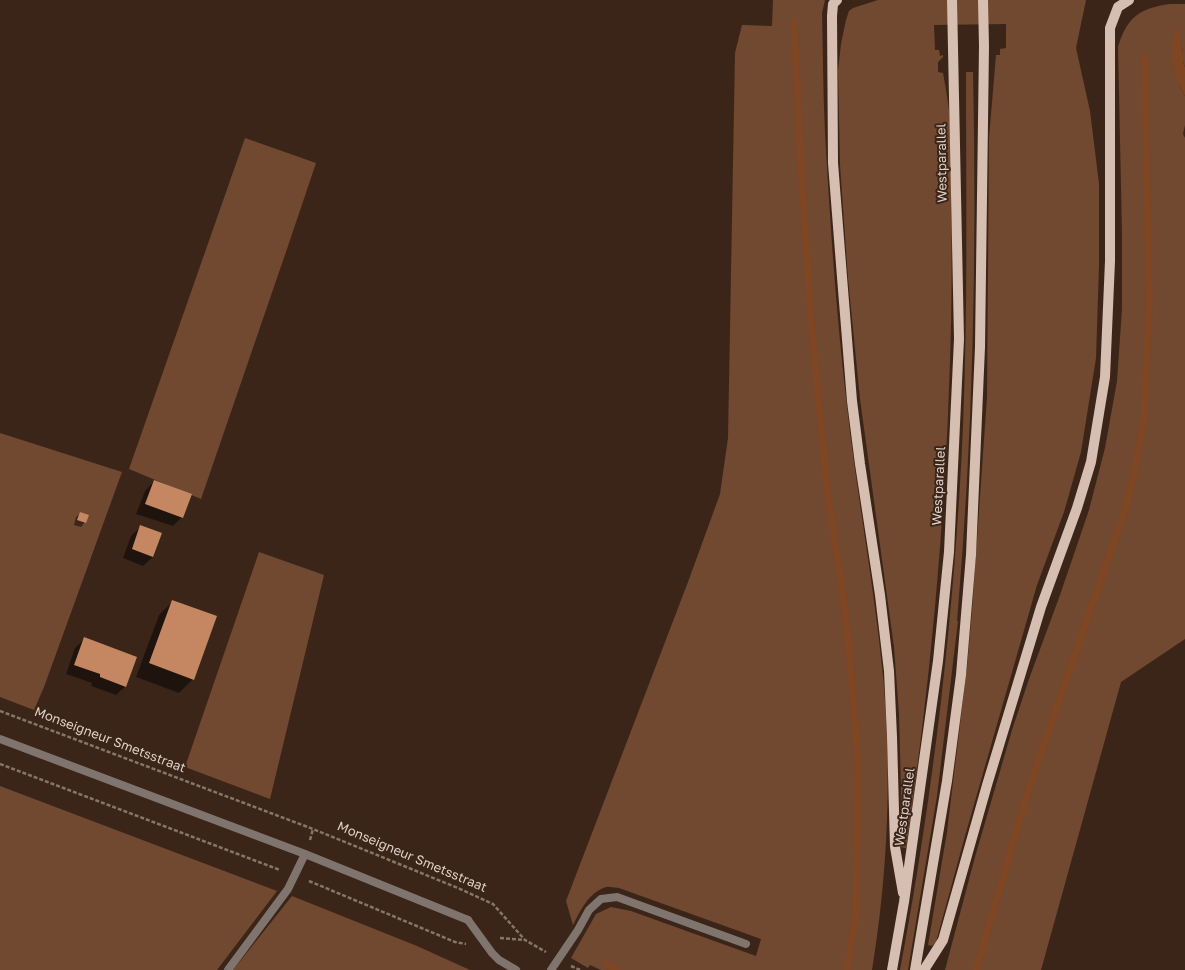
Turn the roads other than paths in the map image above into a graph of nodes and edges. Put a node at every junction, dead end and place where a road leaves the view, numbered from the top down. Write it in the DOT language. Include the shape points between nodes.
graph roads {
  1 [pos="837,0"];
  2 [pos="952,0"];
  3 [pos="983,0"];
  4 [pos="1129,0"];
  5 [pos="0,739"];
  6 [pos="305,854"];
  7 [pos="904,902"];
  8 [pos="746,944"];
  9 [pos="228,970"];
  10 [pos="516,970"];
  11 [pos="551,970"];
  12 [pos="892,970"];
  13 [pos="915,970"];
  14 [pos="924,970"];
  1 -- 7 [label="main road" via="833,4 832,16 833,163 852,401 889,671 895,846"];
  2 -- 7 [label="main road, Westparallel" via="959,339 949,552 938,661"];
  3 -- 13 [label="main road" via="980,347 971,555 961,675 947,781"];
  4 -- 14 [label="main road" via="1118,7 1110,28 1110,276 1104,377 1091,462 1041,607 986,785 943,940"];
  5 -- 6 [label="street"];
  6 -- 9 [label="street" via="288,889"];
  6 -- 10 [label="street" via="468,920 492,953"];
  7 -- 12 [label="main road, Westparallel"];
  8 -- 11 [label="street" via="617,897 601,899 589,910"];
}
